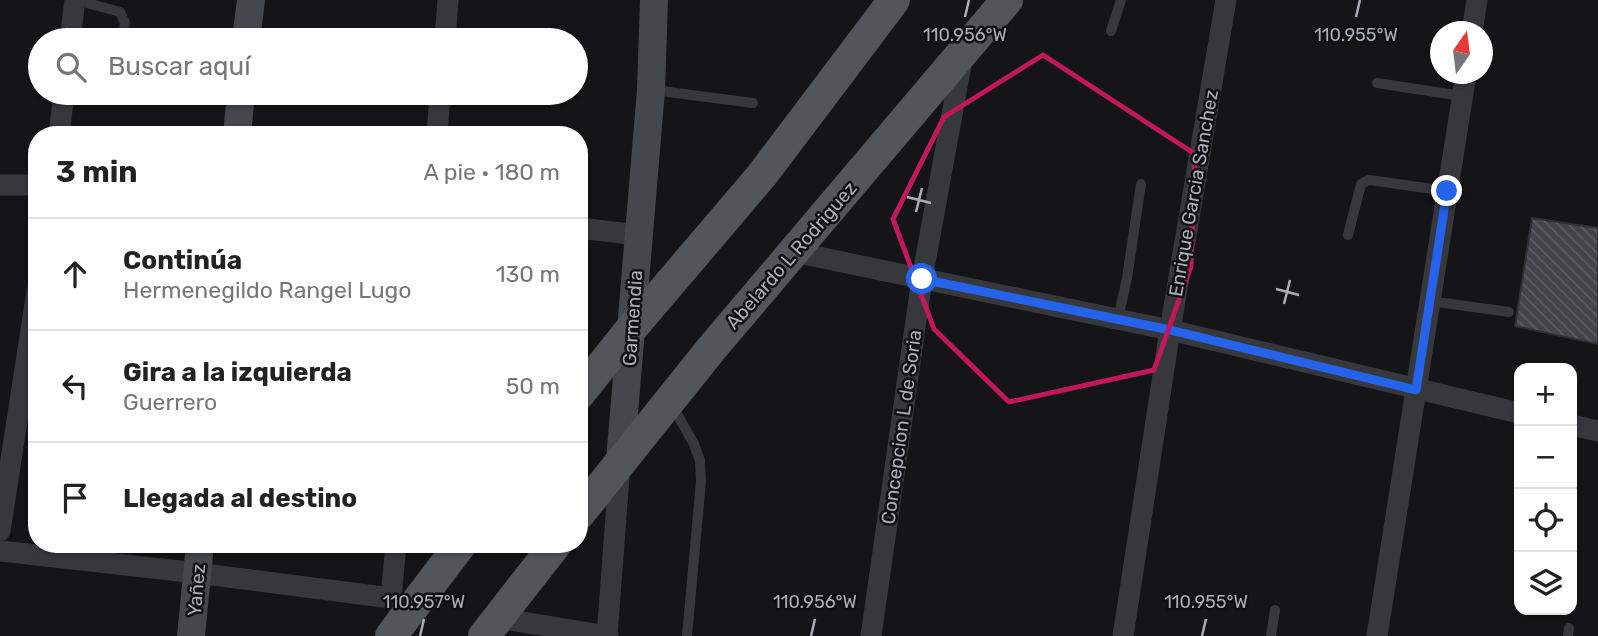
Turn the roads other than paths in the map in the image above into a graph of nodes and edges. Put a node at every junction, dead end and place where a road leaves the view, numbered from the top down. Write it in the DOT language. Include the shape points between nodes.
graph roads {
  1 [pos="76,0"];
  2 [pos="251,0"];
  3 [pos="448,0"];
  4 [pos="654,0"];
  5 [pos="894,0"];
  6 [pos="1007,0"];
  7 [pos="1121,0"];
  8 [pos="1226,0"];
  9 [pos="1477,0"];
  10 [pos="1474,21"];
  11 [pos="72,28"];
  12 [pos="124,28"];
  13 [pos="248,28"];
  14 [pos="446,28"];
  15 [pos="1111,30"];
  16 [pos="963,52"];
  17 [pos="1377,83"];
  18 [pos="1464,84"];
  19 [pos="651,90"];
  20 [pos="1462,96"];
  21 [pos="752,103"];
  22 [pos="63,105"];
  23 [pos="240,105"];
  24 [pos="439,105"];
  25 [pos="60,126"];
  26 [pos="238,126"];
  27 [pos="438,126"];
  28 [pos="1141,184"];
  29 [pos="0,185"];
  30 [pos="28,185"];
  31 [pos="1447,191"];
  32 [pos="588,229"];
  33 [pos="638,235"];
  34 [pos="1348,235"];
  35 [pos="794,252"];
  36 [pos="922,279"];
  37 [pos="1430,301"];
  38 [pos="1509,312"];
  39 [pos="1118,319"];
  40 [pos="631,328"];
  41 [pos="1170,330"];
  42 [pos="28,349"];
  43 [pos="588,383"];
  44 [pos="1416,390"];
  45 [pos="669,400"];
  46 [pos="1514,412"];
  47 [pos="1576,426"];
  48 [pos="1598,431"];
  49 [pos="620,461"];
  50 [pos="588,502"];
  51 [pos="0,531"];
  52 [pos="0,551"];
  53 [pos="199,553"];
  54 [pos="396,553"];
  55 [pos="453,553"];
  56 [pos="549,553"];
  57 [pos="197,573"];
  58 [pos="1275,610"];
  59 [pos="396,616"];
  60 [pos="491,627"];
  61 [pos="191,636"];
  62 [pos="607,636"];
  63 [pos="687,636"];
  64 [pos="871,636"];
  65 [pos="1123,636"];
  66 [pos="1271,636"];
  67 [pos="1377,636"];
  1 -- 11 [label="street"];
  1 -- 12 [label="lane" via="120,12"];
  2 -- 13 [label="street"];
  3 -- 14 [label="street"];
  4 -- 19 [label="street, Garmendia"];
  5 -- 40 [label="main road" via="762,175"];
  6 -- 16 [label="main road, Abelardo L Rodriguez"];
  7 -- 15 [label="lane"];
  8 -- 41 [label="street, Enrique Garcia Sanchez"];
  9 -- 10 [label="street"];
  16 -- 35 [label="main road, Abelardo L Rodriguez"];
  16 -- 36 [label="street, Concepcion L de Soria"];
  17 -- 20 [label="lane"];
  18 -- 20 [label="street"];
  19 -- 21 [label="lane"];
  19 -- 33 [label="street, Garmendia"];
  20 -- 31 [label="street"];
  22 -- 25 [label="street"];
  23 -- 26 [label="street"];
  24 -- 27 [label="street"];
  28 -- 39 [label="lane"];
  29 -- 30 [label="street"];
  31 -- 34 [label="lane" via="1369,180 1361,184"];
  31 -- 37 [label="street"];
  32 -- 33 [label="street"];
  33 -- 40 [label="street, Garmendia"];
  35 -- 36 [label="street"];
  35 -- 45 [label="main road, Abelardo L Rodriguez"];
  36 -- 39 [label="street"];
  36 -- 64 [label="street, Concepcion L de Soria"];
  37 -- 38 [label="lane"];
  37 -- 44 [label="street"];
  39 -- 41 [label="street"];
  40 -- 43 [label="main road"];
  40 -- 49 [label="street, Garmendia"];
  41 -- 44 [label="street"];
  41 -- 65 [label="street, Enrique Garcia Sanchez"];
  42 -- 51 [label="street"];
  44 -- 46 [label="street"];
  44 -- 67 [label="street"];
  45 -- 49 [label="main road, Abelardo L Rodriguez"];
  45 -- 63 [label="lane" via="700,461"];
  47 -- 48 [label="street"];
  49 -- 50 [label="main road, Abelardo L Rodriguez"];
  49 -- 62 [label="street, Garmendia"];
  52 -- 57 [label="street"];
  53 -- 57 [label="street, Yañez"];
  54 -- 59 [label="street"];
  55 -- 59 [label="main road"];
  56 -- 60 [label="main road"];
  57 -- 59 [label="street"];
  57 -- 61 [label="street, Yañez"];
  58 -- 66 [label="lane"];
  60 -- 62 [label="street"];
}
